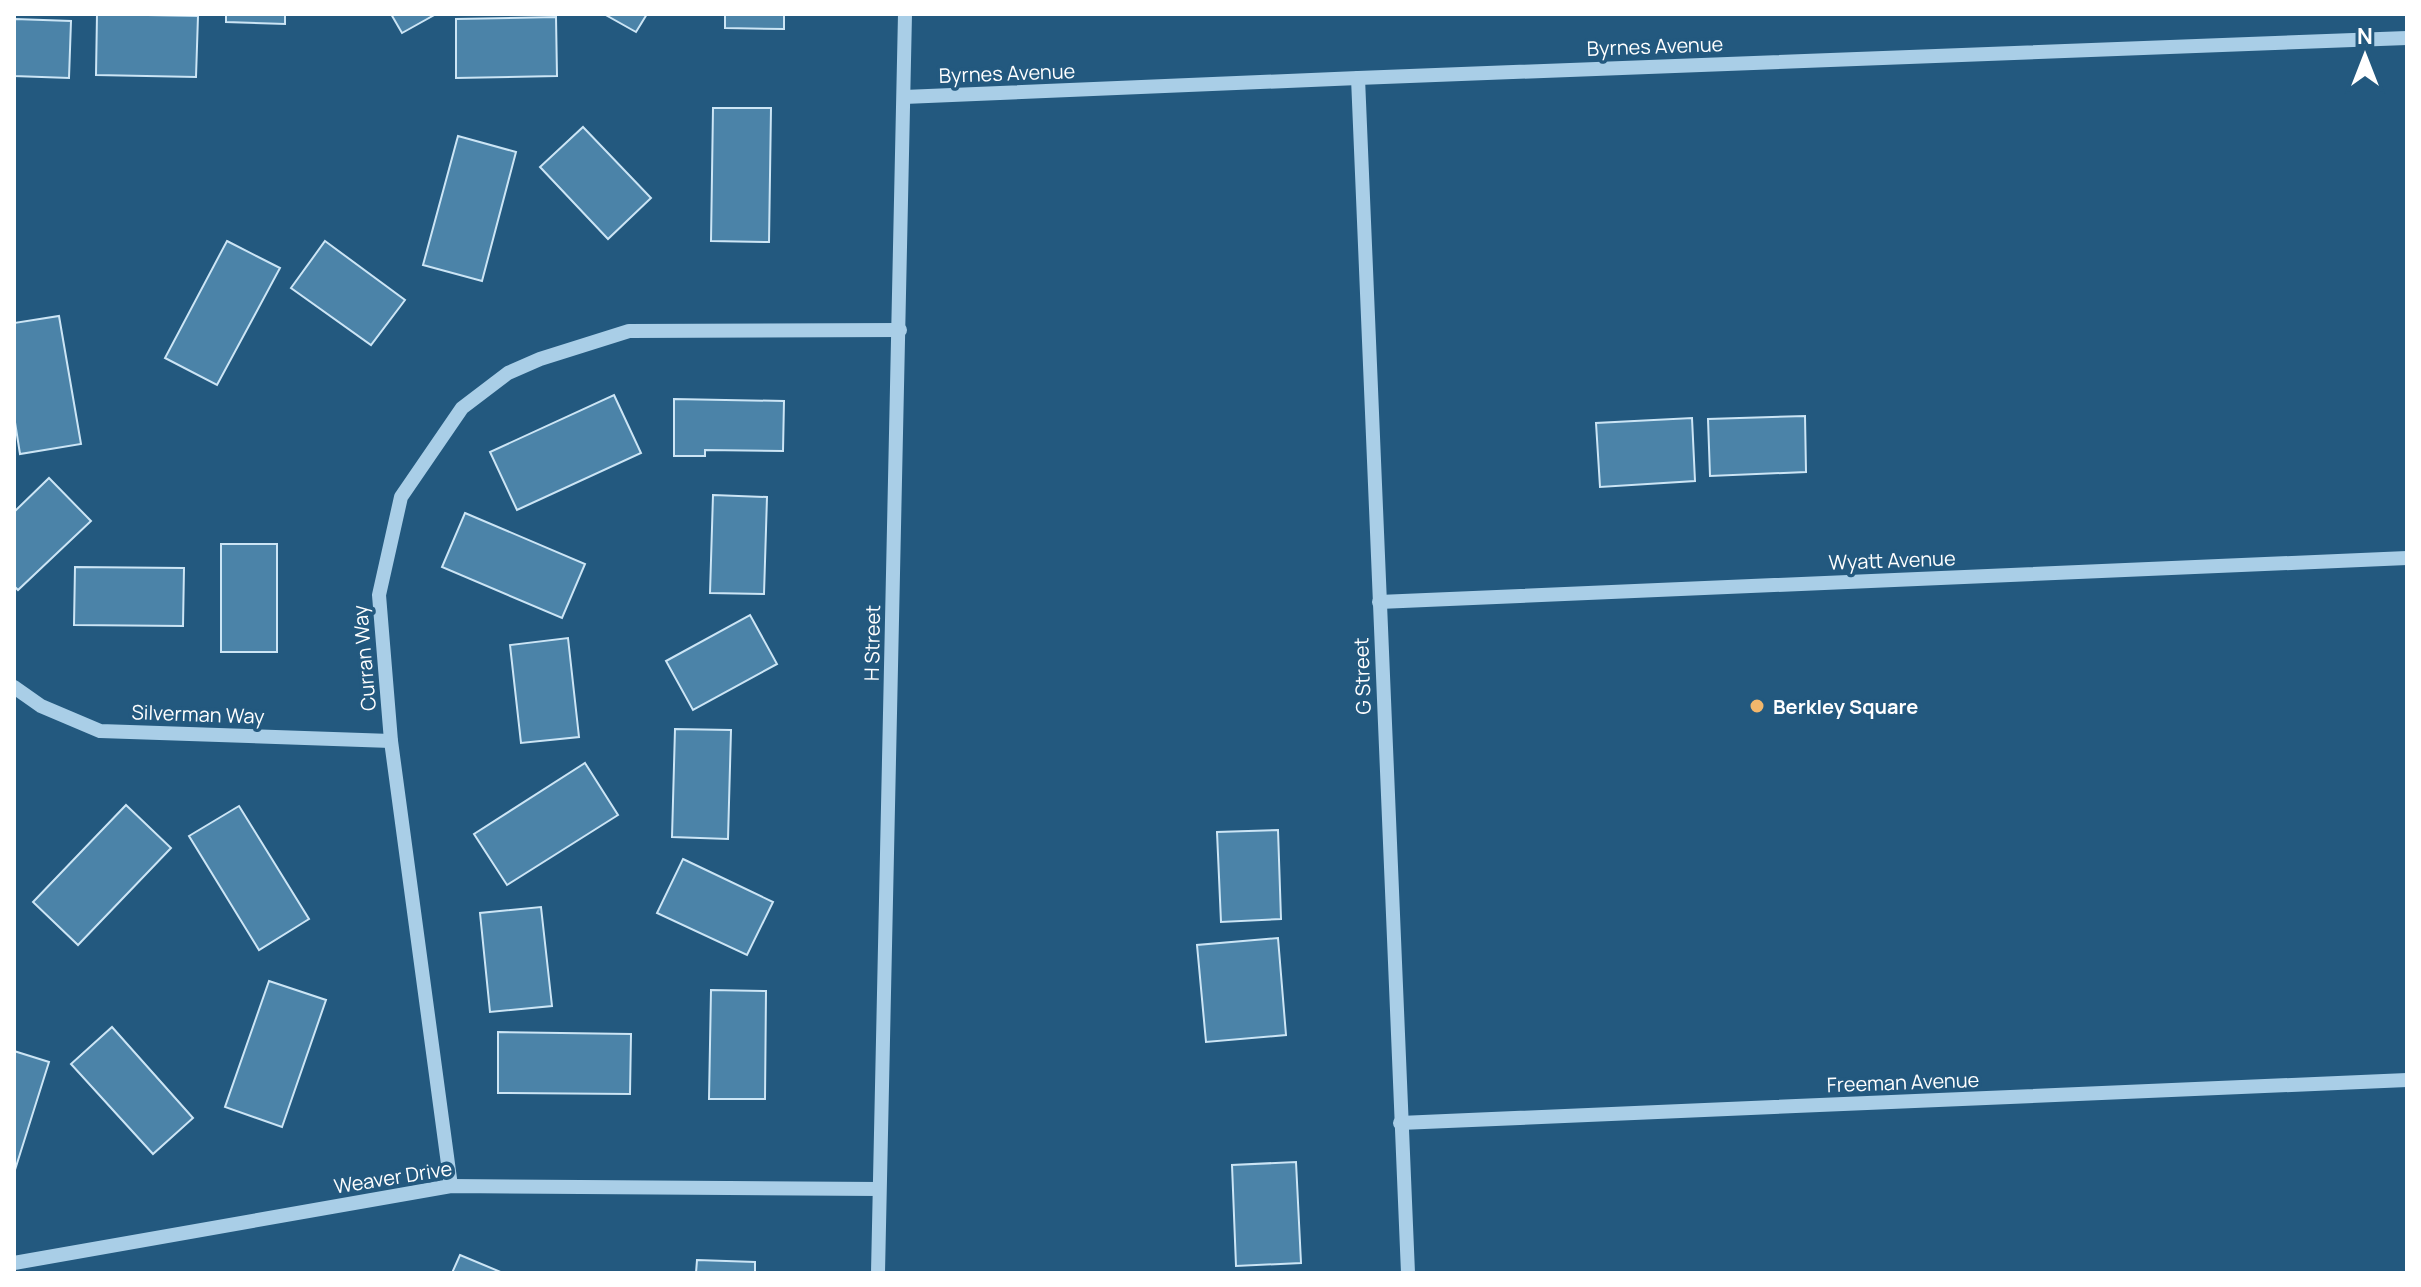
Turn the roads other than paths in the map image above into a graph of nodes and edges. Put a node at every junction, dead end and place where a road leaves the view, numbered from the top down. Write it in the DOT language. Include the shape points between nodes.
graph roads {
  1 [pos="905,14"];
  2 [pos="2407,38"];
  3 [pos="1358,78"];
  4 [pos="904,97"];
  5 [pos="900,330"];
  6 [pos="2407,558"];
  7 [pos="1379,602"];
  8 [pos="14,687"];
  9 [pos="391,741"];
  10 [pos="2407,1080"];
  11 [pos="1400,1123"];
  12 [pos="451,1186"];
  13 [pos="879,1189"];
  14 [pos="14,1263"];
  15 [pos="878,1273"];
  16 [pos="1408,1273"];
  1 -- 4 [label="street, H Street"];
  2 -- 3 [label="street, Byrnes Avenue"];
  3 -- 4 [label="street, Byrnes Avenue"];
  3 -- 7 [label="street, G Street"];
  4 -- 5 [label="street, H Street"];
  5 -- 9 [label="street, Curran Way" via="629,331 508,373 462,408 401,497 379,595"];
  5 -- 13 [label="street, H Street"];
  6 -- 7 [label="street, Wyatt Avenue"];
  7 -- 11 [label="street, G Street"];
  8 -- 9 [label="street, Silverman Way" via="41,706 100,731"];
  9 -- 12 [label="street, Curran Way"];
  10 -- 11 [label="street, Freeman Avenue"];
  11 -- 16 [label="street, G Street"];
  12 -- 13 [label="street, Weaver Drive"];
  12 -- 14 [label="street, Weaver Drive"];
  13 -- 15 [label="street, H Street"];
}
